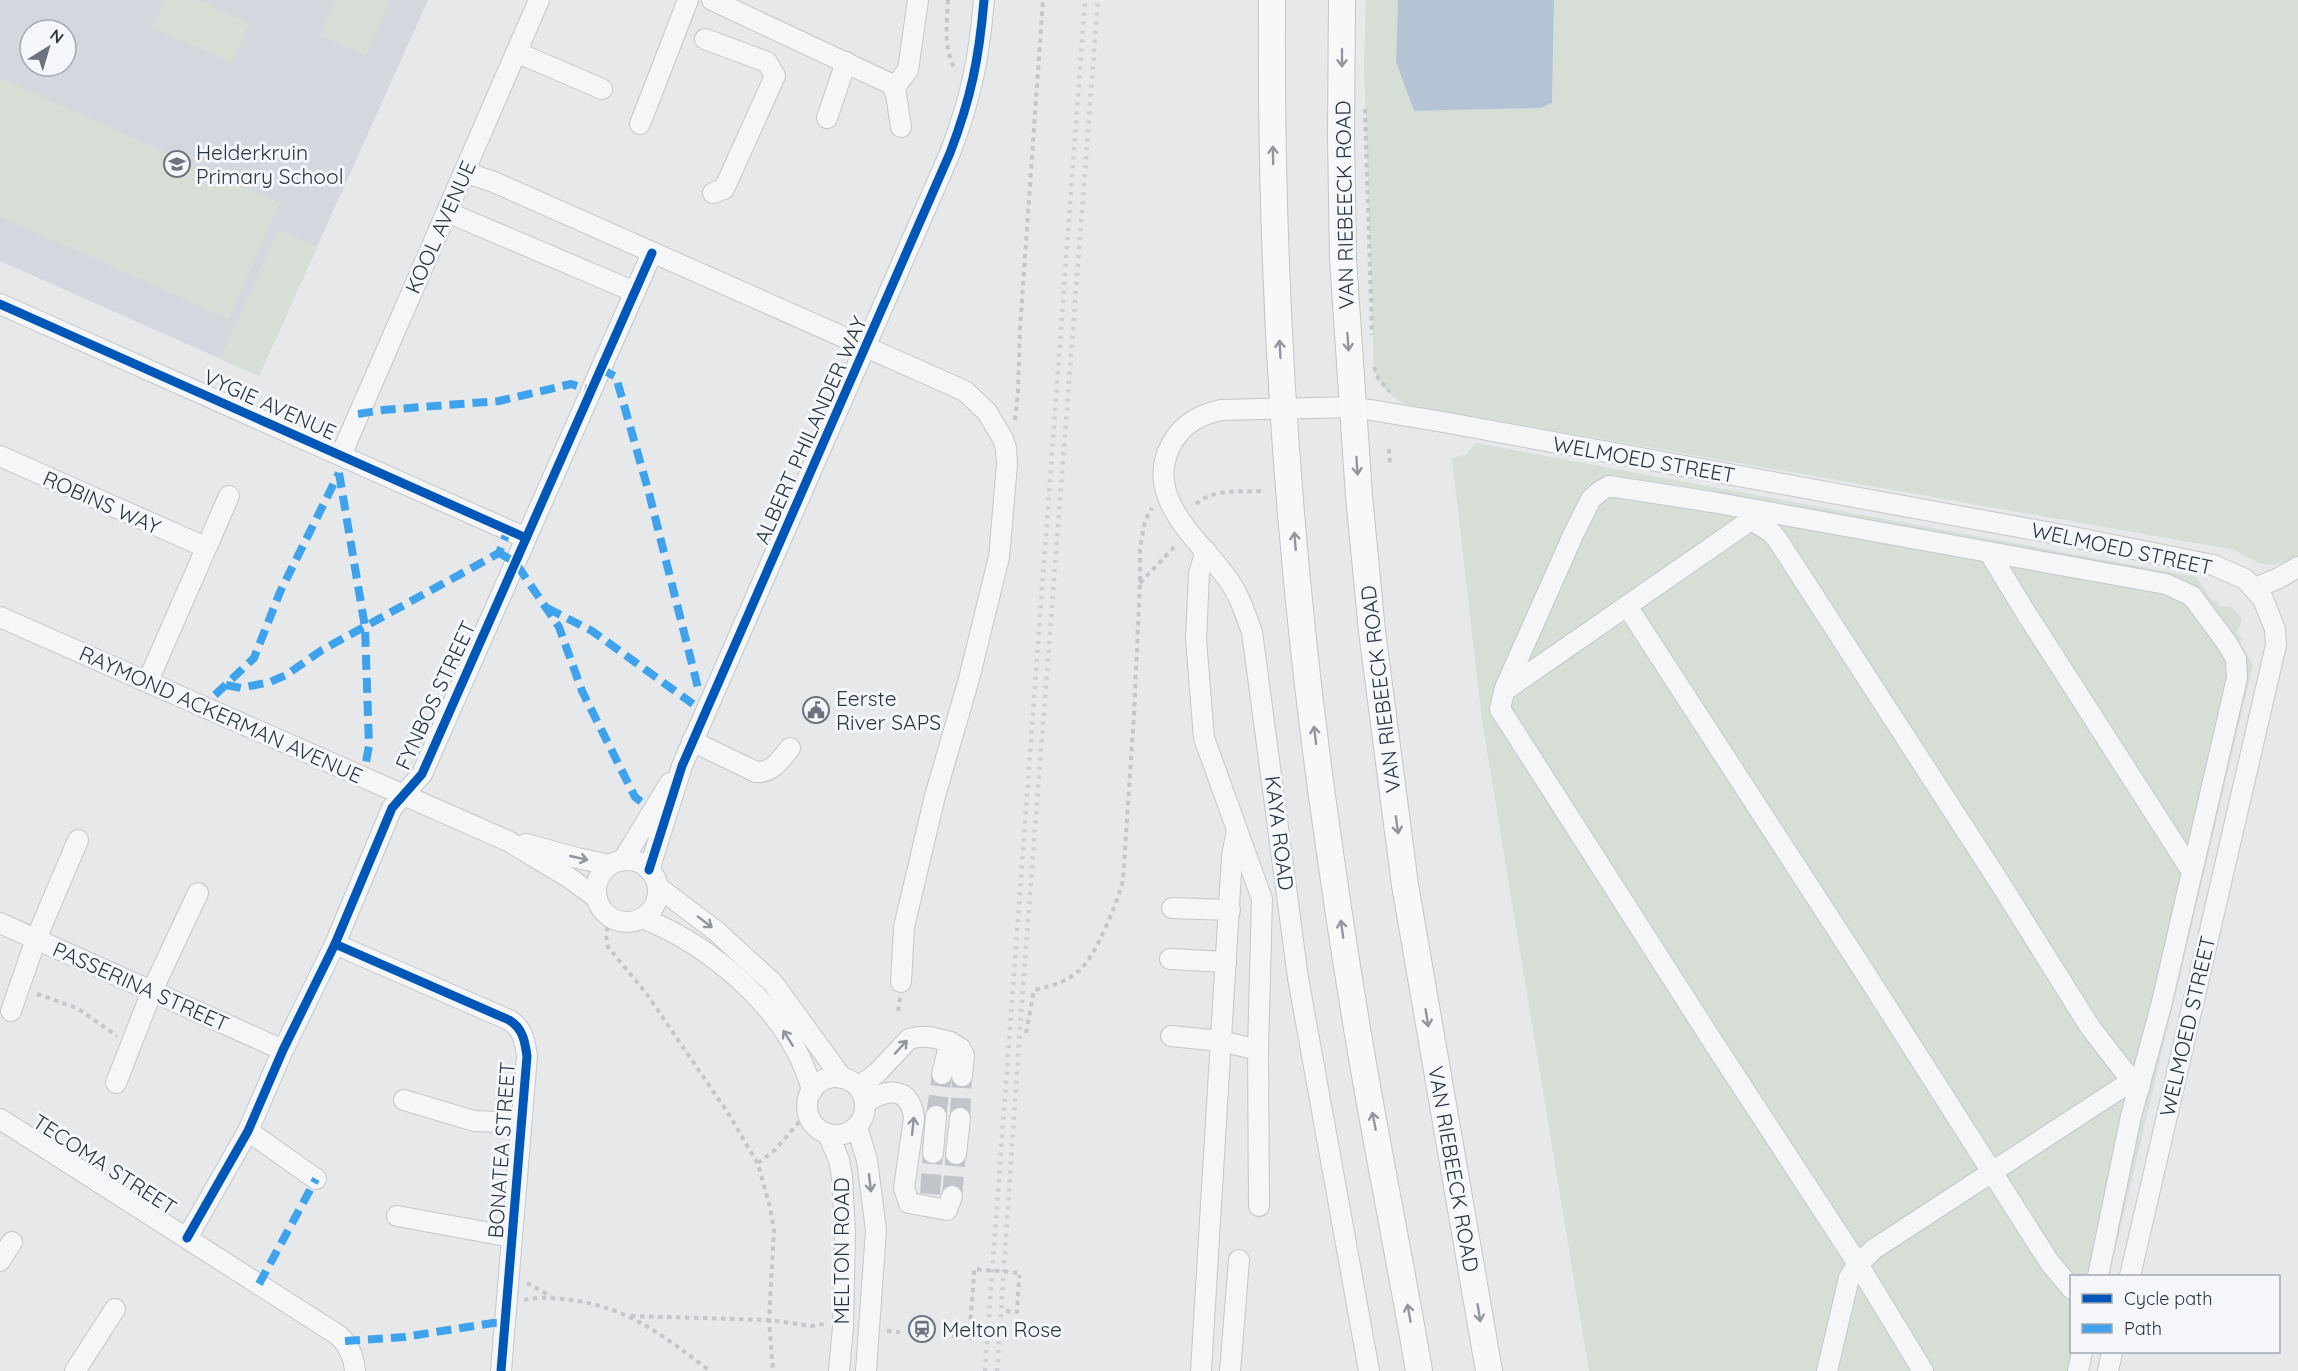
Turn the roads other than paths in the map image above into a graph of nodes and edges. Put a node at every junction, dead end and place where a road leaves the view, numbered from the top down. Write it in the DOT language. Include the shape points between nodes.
graph roads {
  1 [pos="539,0"];
  2 [pos="688,0"];
  3 [pos="712,0"];
  4 [pos="918,0"];
  5 [pos="984,0"];
  6 [pos="1272,0"];
  7 [pos="1342,0"];
  8 [pos="734,4"];
  9 [pos="781,31"];
  10 [pos="705,39"];
  11 [pos="516,52"];
  12 [pos="767,62"];
  13 [pos="846,62"];
  14 [pos="894,88"];
  15 [pos="602,89"];
  16 [pos="827,118"];
  17 [pos="640,124"];
  18 [pos="901,127"];
  19 [pos="464,172"];
  20 [pos="713,193"];
  21 [pos="447,212"];
  22 [pos="652,253"];
  23 [pos="635,292"];
  24 [pos="0,304"];
  25 [pos="866,347"];
  26 [pos="1353,407"];
  27 [pos="1283,408"];
  28 [pos="340,455"];
  29 [pos="0,456"];
  30 [pos="229,496"];
  31 [pos="1757,515"];
  32 [pos="526,538"];
  33 [pos="205,547"];
  34 [pos="1206,551"];
  35 [pos="1989,552"];
  36 [pos="2298,567"];
  37 [pos="2255,588"];
  38 [pos="1627,606"];
  39 [pos="0,617"];
  40 [pos="147,681"];
  41 [pos="1504,692"];
  42 [pos="692,741"];
  43 [pos="790,748"];
  44 [pos="682,766"];
  45 [pos="404,794"];
  46 [pos="1237,830"];
  47 [pos="78,840"];
  48 [pos="508,841"];
  49 [pos="616,863"];
  50 [pos="2191,870"];
  51 [pos="654,879"];
  52 [pos="198,893"];
  53 [pos="597,898"];
  54 [pos="1172,908"];
  55 [pos="1230,910"];
  56 [pos="642,918"];
  57 [pos="0,924"];
  58 [pos="36,939"];
  59 [pos="335,944"];
  60 [pos="1170,959"];
  61 [pos="1226,962"];
  62 [pos="901,982"];
  63 [pos="152,991"];
  64 [pos="11,1011"];
  65 [pos="1171,1036"];
  66 [pos="1221,1041"];
  67 [pos="950,1042"];
  68 [pos="283,1050"];
  69 [pos="1258,1050"];
  70 [pos="942,1074"];
  71 [pos="962,1076"];
  72 [pos="116,1083"];
  73 [pos="2136,1083"];
  74 [pos="855,1089"];
  75 [pos="812,1091"];
  76 [pos="404,1100"];
  77 [pos="936,1116"];
  78 [pos="960,1118"];
  79 [pos="0,1119"];
  80 [pos="521,1123"];
  81 [pos="857,1127"];
  82 [pos="248,1131"];
  83 [pos="828,1134"];
  84 [pos="933,1153"];
  85 [pos="956,1154"];
  86 [pos="1992,1173"];
  87 [pos="316,1179"];
  88 [pos="952,1196"];
  89 [pos="1259,1206"];
  90 [pos="398,1216"];
  91 [pos="512,1237"];
  92 [pos="187,1238"];
  93 [pos="12,1242"];
  94 [pos="1239,1260"];
  95 [pos="0,1261"];
  96 [pos="1858,1264"];
  97 [pos="2098,1275"];
  98 [pos="2130,1275"];
  99 [pos="2070,1287"];
  100 [pos="115,1309"];
  101 [pos="2082,1353"];
  102 [pos="2112,1353"];
  103 [pos="75,1371"];
  104 [pos="355,1371"];
  105 [pos="501,1371"];
  106 [pos="839,1371"];
  107 [pos="866,1371"];
  108 [pos="1201,1371"];
  109 [pos="1230,1371"];
  110 [pos="1369,1371"];
  111 [pos="1419,1371"];
  112 [pos="1489,1371"];
  113 [pos="1827,1371"];
  114 [pos="1923,1371"];
  115 [pos="2078,1371"];
  116 [pos="2108,1371"];
  1 -- 11 [label="street, KOOL AVENUE"];
  2 -- 17 [label="street"];
  3 -- 8 [label="street"];
  4 -- 14 [label="street" via="908,70"];
  5 -- 25 [label="street, ALBERT PHILANDER WAY" via="980,47 963,118"];
  27 -- 6 [label="main road, one-way" via="1275,234"];
  7 -- 26 [label="main road, VAN RIEBEECK ROAD, one-way" via="1343,260"];
  8 -- 9 [label="street"];
  9 -- 12 [label="street"];
  9 -- 13 [label="street"];
  10 -- 12 [label="street"];
  11 -- 15 [label="street"];
  11 -- 19 [label="street, KOOL AVENUE"];
  12 -- 20 [label="street" via="775,76 724,189"];
  13 -- 14 [label="street"];
  13 -- 16 [label="street"];
  14 -- 18 [label="street"];
  19 -- 21 [label="street, KOOL AVENUE"];
  19 -- 22 [label="street"];
  21 -- 23 [label="street"];
  21 -- 28 [label="street, KOOL AVENUE"];
  22 -- 23 [label="street, FYNBOS STREET"];
  22 -- 25 [label="street"];
  23 -- 32 [label="street, FYNBOS STREET"];
  24 -- 28 [label="street, VYGIE AVENUE"];
  25 -- 42 [label="street, ALBERT PHILANDER WAY"];
  25 -- 62 [label="street" via="965,391 987,412 1004,439 1007,464 999,557 904,927"];
  26 -- 27 [label="street, WELMOED STREET"];
  26 -- 37 [label="street, WELMOED STREET" via="2213,565 2246,579"];
  26 -- 112 [label="main road, VAN RIEBEECK ROAD, one-way" via="1372,631 1404,874"];
  27 -- 34 [label="street, KAYA ROAD" via="1221,410 1201,415 1173,440 1162,475 1167,498"];
  111 -- 27 [label="main road, one-way" via="1355,1019 1322,793"];
  28 -- 32 [label="street, VYGIE AVENUE"];
  29 -- 33 [label="street, ROBINS WAY"];
  30 -- 33 [label="street"];
  31 -- 35 [label="street"];
  31 -- 38 [label="street"];
  31 -- 41 [label="street" via="1609,486 1599,492 1591,499 1574,533"];
  31 -- 73 [label="street" via="1777,539 2090,1028"];
  32 -- 45 [label="street, FYNBOS STREET" via="422,774"];
  33 -- 40 [label="street"];
  34 -- 46 [label="street" via="1199,573 1196,639 1204,738"];
  34 -- 110 [label="street, KAYA ROAD" via="1238,596 1252,632 1298,978"];
  35 -- 50 [label="street"];
  35 -- 50 [label="street" via="2174,586 2192,596 2227,643 2236,659 2237,678"];
  36 -- 37 [label="street"];
  37 -- 98 [label="street, WELMOED STREET" via="2268,608 2276,645"];
  38 -- 41 [label="street"];
  38 -- 86 [label="street"];
  39 -- 40 [label="street, RAYMOND ACKERMAN AVENUE"];
  40 -- 45 [label="street, RAYMOND ACKERMAN AVENUE"];
  41 -- 96 [label="street" via="1500,709 1505,718"];
  42 -- 43 [label="street" via="756,772 772,768"];
  42 -- 44 [label="street, ALBERT PHILANDER WAY"];
  44 -- 49 [label="street, ALBERT PHILANDER WAY"];
  44 -- 51 [label="street, ALBERT PHILANDER WAY"];
  45 -- 48 [label="street, RAYMOND ACKERMAN AVENUE"];
  45 -- 59 [label="street, FYNBOS STREET" via="390,813"];
  46 -- 55 [label="street"];
  46 -- 69 [label="street" via="1262,899"];
  47 -- 58 [label="street"];
  48 -- 49 [label="street, RAYMOND ACKERMAN AVENUE, one-way"];
  48 -- 53 [label="street, RAYMOND ACKERMAN AVENUE"];
  49 -- 51 [label="street" via="642,864"];
  49 -- 53 [label="street" via="598,879"];
  50 -- 73 [label="street" via="2161,1006"];
  51 -- 56 [label="street" via="655,905"];
  51 -- 74 [label="street, one-way" via="773,983"];
  52 -- 63 [label="street"];
  53 -- 56 [label="street" via="611,918 630,922"];
  54 -- 55 [label="street"];
  55 -- 61 [label="street"];
  75 -- 56 [label="street, one-way" via="803,1063 787,1035 743,982 673,931"];
  57 -- 58 [label="street, PASSERINA STREET"];
  58 -- 63 [label="street, PASSERINA STREET"];
  58 -- 64 [label="street"];
  59 -- 68 [label="street, FYNBOS STREET"];
  59 -- 80 [label="street, BONATEA STREET" via="514,1023 524,1040 527,1056"];
  60 -- 61 [label="street"];
  61 -- 66 [label="street"];
  63 -- 68 [label="street, PASSERINA STREET"];
  63 -- 72 [label="street"];
  65 -- 66 [label="street"];
  66 -- 69 [label="street"];
  66 -- 108 [label="street"];
  67 -- 70 [label="street"];
  67 -- 71 [label="street" via="964,1055"];
  74 -- 67 [label="street, one-way" via="877,1073 909,1039 926,1036"];
  68 -- 82 [label="street, FYNBOS STREET"];
  69 -- 89 [label="street"];
  73 -- 86 [label="street"];
  73 -- 97 [label="street"];
  74 -- 75 [label="street" via="825,1079"];
  74 -- 81 [label="street" via="865,1112"];
  88 -- 74 [label="street, one-way" via="947,1210 929,1201 909,1203 904,1194 914,1118 910,1101 896,1093"];
  75 -- 83 [label="street" via="807,1107 809,1116 813,1124"];
  76 -- 80 [label="street" via="474,1121"];
  77 -- 84 [label="street"];
  78 -- 85 [label="street"];
  79 -- 92 [label="street, TECOMA STREET"];
  80 -- 91 [label="street, BONATEA STREET"];
  81 -- 83 [label="street" via="838,1135"];
  81 -- 107 [label="street, MELTON ROAD, one-way" via="867,1160 876,1230"];
  82 -- 87 [label="street"];
  82 -- 92 [label="street, FYNBOS STREET"];
  83 -- 106 [label="street, MELTON ROAD" via="842,1177 845,1233"];
  86 -- 96 [label="street" via="1874,1249"];
  86 -- 99 [label="street" via="2050,1263"];
  90 -- 91 [label="street"];
  91 -- 105 [label="street, BONATEA STREET"];
  92 -- 104 [label="street, TECOMA STREET" via="338,1335 351,1351"];
  93 -- 95 [label="street"];
  94 -- 109 [label="street"];
  96 -- 113 [label="street" via="1849,1278"];
  96 -- 114 [label="street"];
  100 -- 103 [label="street"];
  101 -- 115 [label="street"];
  102 -- 116 [label="street"];
}
